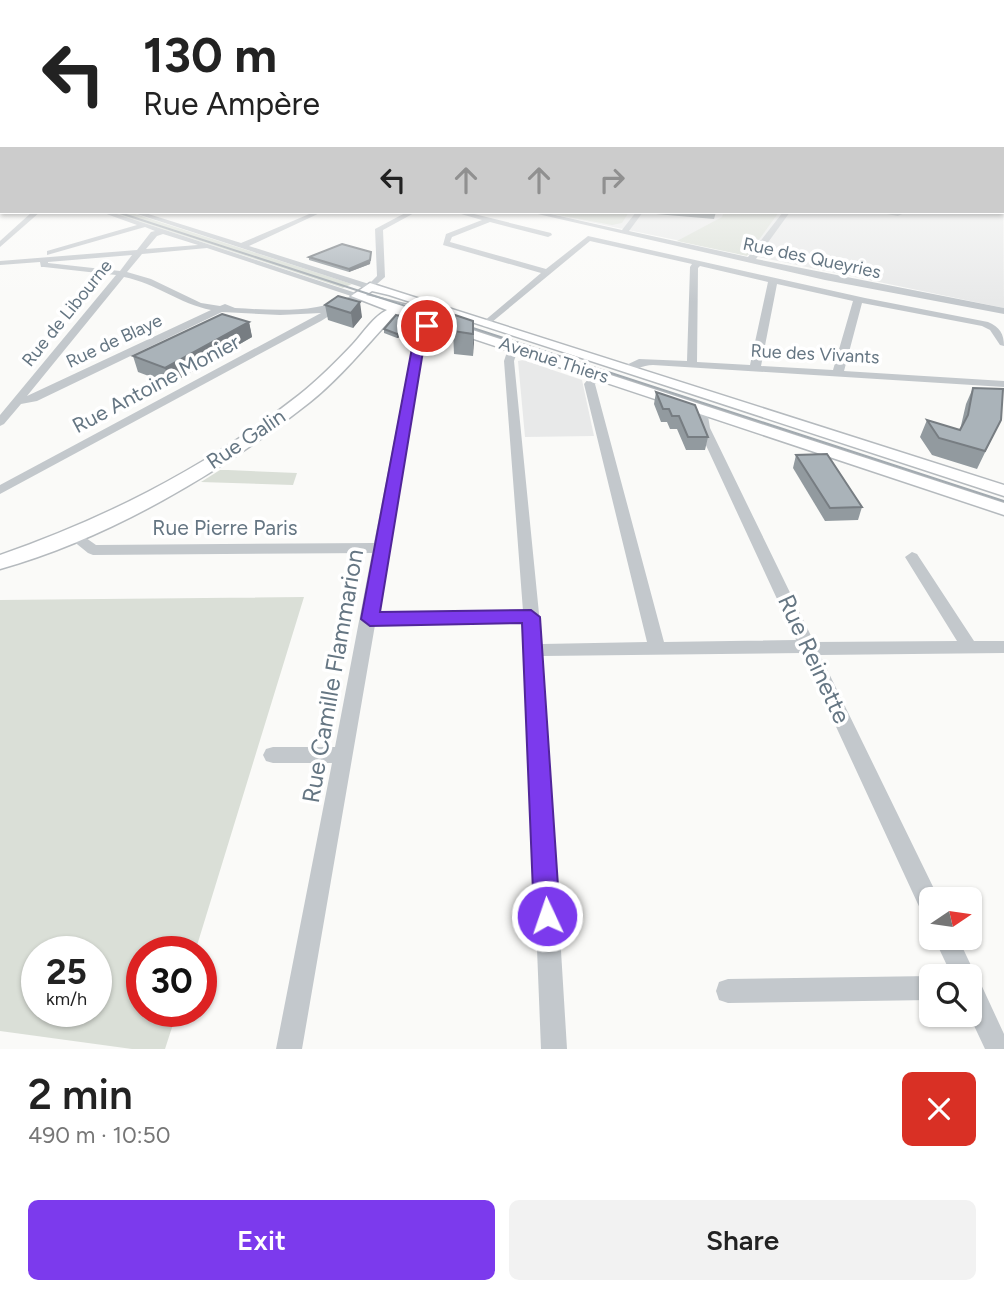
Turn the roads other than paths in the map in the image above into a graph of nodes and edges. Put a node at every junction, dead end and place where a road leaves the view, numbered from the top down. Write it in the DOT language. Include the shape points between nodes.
graph roads {
  1 [pos="34,214"];
  2 [pos="111,214"];
  3 [pos="141,214"];
  4 [pos="314,214"];
  5 [pos="408,214"];
  6 [pos="466,214"];
  7 [pos="542,214"];
  8 [pos="638,214"];
  9 [pos="785,214"];
  10 [pos="489,220"];
  11 [pos="145,225"];
  12 [pos="163,231"];
  13 [pos="624,232"];
  14 [pos="548,235"];
  15 [pos="0,245"];
  16 [pos="208,246"];
  17 [pos="242,246"];
  18 [pos="139,253"];
  19 [pos="43,260"];
  20 [pos="750,261"];
  21 [pos="0,263"];
  22 [pos="699,264"];
  23 [pos="547,272"];
  24 [pos="121,274"];
  25 [pos="773,280"];
  26 [pos="364,291"];
  27 [pos="858,299"];
  28 [pos="405,306"];
  29 [pos="225,307"];
  30 [pos="326,309"];
  31 [pos="1004,311"];
  32 [pos="438,322"];
  33 [pos="486,324"];
  34 [pos="1004,343"];
  35 [pos="519,348"];
  36 [pos="692,364"];
  37 [pos="755,368"];
  38 [pos="626,369"];
  39 [pos="838,373"];
  40 [pos="597,374"];
  41 [pos="1004,384"];
  42 [pos="17,401"];
  43 [pos="706,410"];
  44 [pos="0,422"];
  45 [pos="0,490"];
  46 [pos="1004,491"];
  47 [pos="1004,509"];
  48 [pos="74,536"];
  49 [pos="382,548"];
  50 [pos="912,557"];
  51 [pos="0,562"];
  52 [pos="0,576"];
  53 [pos="531,617"];
  54 [pos="370,619"];
  55 [pos="809,647"];
  56 [pos="969,647"];
  57 [pos="1004,647"];
  58 [pos="657,648"];
  59 [pos="534,650"];
  60 [pos="273,755"];
  61 [pos="343,755"];
  62 [pos="922,887"];
  63 [pos="919,988"];
  64 [pos="728,991"];
  65 [pos="982,1015"];
  66 [pos="289,1049"];
  67 [pos="554,1049"];
  68 [pos="998,1049"];
  1 -- 15 [label="street"];
  2 -- 11 [label="street, Avenue Thiers"];
  3 -- 17 [label="street, Avenue Thiers"];
  4 -- 17 [label="street"];
  5 -- 26 [label="street" via="379,229 381,277"];
  6 -- 10 [label="street"];
  7 -- 13 [label="street, Rue des Queyries"];
  8 -- 13 [label="street"];
  9 -- 20 [label="street"];
  10 -- 14 [label="street"];
  10 -- 23 [label="street" via="449,236 446,243"];
  11 -- 12 [label="street, Avenue Thiers"];
  11 -- 19 [label="street" via="49,254"];
  12 -- 16 [label="street, Avenue Thiers"];
  12 -- 18 [label="street, Rue de Libourne" via="154,234"];
  13 -- 20 [label="street, Rue des Queyries"];
  16 -- 18 [label="street"];
  16 -- 26 [label="street, Avenue Thiers"];
  17 -- 26 [label="street, Avenue Thiers"];
  18 -- 19 [label="street"];
  18 -- 24 [label="street, Rue de Libourne"];
  19 -- 21 [label="street"];
  19 -- 24 [label="street" via="44,265"];
  20 -- 31 [label="street, Rue des Queyries"];
  22 -- 23 [label="street" via="592,238 584,239"];
  22 -- 25 [label="street"];
  22 -- 36 [label="street" via="694,267"];
  23 -- 33 [label="street"];
  24 -- 29 [label="street" via="198,304"];
  24 -- 42 [label="street, Rue de Libourne"];
  25 -- 27 [label="street"];
  25 -- 37 [label="street"];
  26 -- 28 [label="main road, Avenue Thiers"];
  26 -- 28 [label="main road, Avenue Thiers"];
  26 -- 30 [label="street"];
  27 -- 34 [label="street" via="985,324"];
  27 -- 39 [label="street"];
  28 -- 32 [label="main road, Avenue Thiers"];
  28 -- 33 [label="main road, Avenue Thiers"];
  28 -- 48 [label="main road, Rue Galin" via="327,379 240,446 165,491"];
  29 -- 30 [label="street"];
  29 -- 42 [label="street, Rue de Blaye" via="33,399"];
  30 -- 45 [label="street, Rue Antoine Monier" via="318,319"];
  32 -- 35 [label="main road, Avenue Thiers"];
  32 -- 49 [label="street, Rue Camille Flammarion" via="421,332"];
  33 -- 38 [label="main road, Avenue Thiers"];
  35 -- 40 [label="main road, Avenue Thiers"];
  35 -- 53 [label="street" via="509,361"];
  36 -- 37 [label="street, Rue des Vivants"];
  36 -- 38 [label="street, Rue des Vivants" via="639,362"];
  37 -- 39 [label="street, Rue des Vivants"];
  38 -- 46 [label="main road, Avenue Thiers"];
  39 -- 41 [label="street, Rue des Vivants"];
  40 -- 43 [label="main road, Avenue Thiers"];
  40 -- 58 [label="street" via="589,384"];
  42 -- 44 [label="street, Rue de Libourne"];
  43 -- 47 [label="main road, Avenue Thiers"];
  43 -- 55 [label="street, Rue Reinette" via="702,416 705,428"];
  48 -- 49 [label="street, Rue Pierre Paris" via="93,550"];
  48 -- 51 [label="main road, Rue Galin"];
  48 -- 52 [label="main road, Rue Galin" via="46,557"];
  49 -- 54 [label="street, Rue Camille Flammarion"];
  50 -- 56 [label="street"];
  53 -- 54 [label="street"];
  53 -- 59 [label="street"];
  54 -- 61 [label="street, Rue Camille Flammarion"];
  55 -- 56 [label="street"];
  55 -- 58 [label="street"];
  55 -- 62 [label="street, Rue Reinette"];
  56 -- 57 [label="street"];
  58 -- 59 [label="street"];
  59 -- 67 [label="street"];
  60 -- 61 [label="street"];
  61 -- 66 [label="street, Rue Camille Flammarion"];
  63 -- 64 [label="street"];
  65 -- 68 [label="street"];
}
